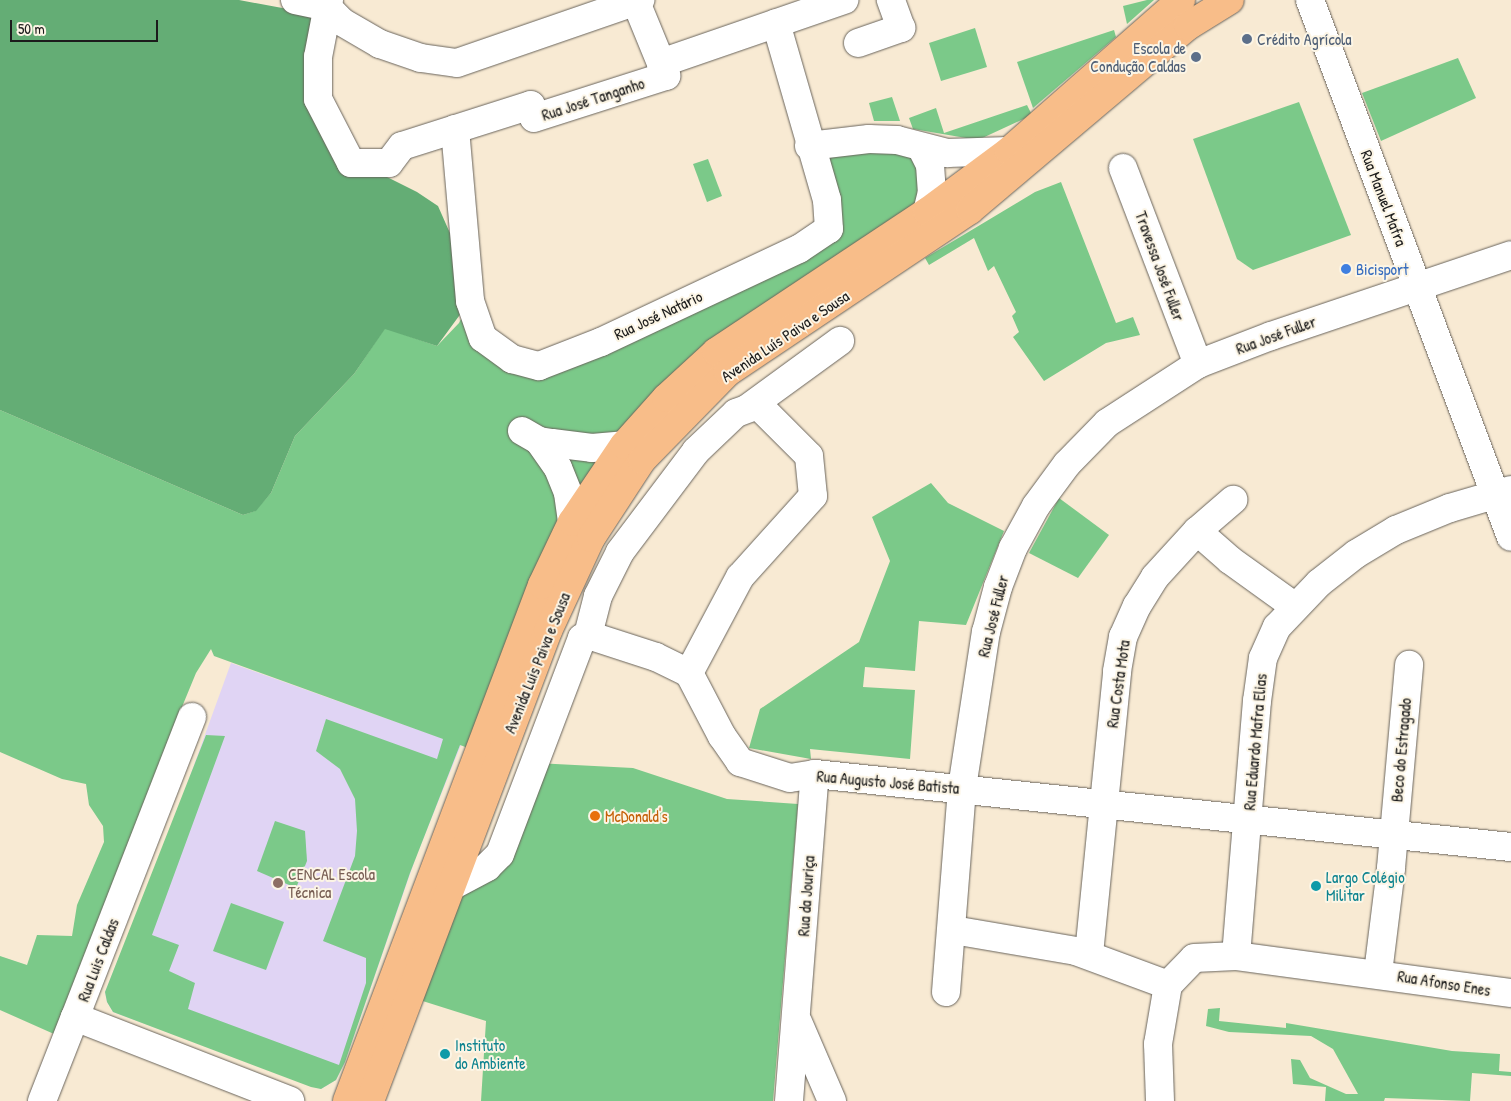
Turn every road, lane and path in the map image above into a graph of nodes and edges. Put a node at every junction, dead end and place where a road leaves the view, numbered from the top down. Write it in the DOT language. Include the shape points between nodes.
graph roads {
  1 [pos="296,0"];
  2 [pos="844,0"];
  3 [pos="891,0"];
  4 [pos="1182,0"];
  5 [pos="1230,0"];
  6 [pos="1310,0"];
  7 [pos="638,1"];
  8 [pos="328,4"];
  9 [pos="776,23"];
  10 [pos="858,44"];
  11 [pos="661,63"];
  12 [pos="455,129"];
  13 [pos="809,146"];
  14 [pos="922,149"];
  15 [pos="1009,151"];
  16 [pos="1123,168"];
  17 [pos="927,212"];
  18 [pos="1511,255"];
  19 [pos="1418,285"];
  20 [pos="840,341"];
  21 [pos="1198,364"];
  22 [pos="753,406"];
  23 [pos="624,445"];
  24 [pos="1503,492"];
  25 [pos="1233,500"];
  26 [pos="572,522"];
  27 [pos="1197,531"];
  28 [pos="1511,537"];
  29 [pos="1294,606"];
  30 [pos="588,634"];
  31 [pos="1409,666"];
  32 [pos="689,673"];
  33 [pos="192,717"];
  34 [pos="815,774"];
  35 [pos="962,788"];
  36 [pos="1105,806"];
  37 [pos="1248,820"];
  38 [pos="1394,835"];
  39 [pos="1511,847"];
  40 [pos="452,886"];
  41 [pos="953,930"];
  42 [pos="1089,954"];
  43 [pos="1236,956"];
  44 [pos="1378,973"];
  45 [pos="1168,985"];
  46 [pos="946,992"];
  47 [pos="1511,993"];
  48 [pos="75,1017"];
  49 [pos="797,1019"];
  50 [pos="42,1101"];
  51 [pos="290,1101"];
  52 [pos="347,1101"];
  53 [pos="370,1101"];
  54 [pos="789,1101"];
  55 [pos="832,1101"];
  56 [pos="1160,1101"];
  1 -- 8 [label="street"];
  2 -- 9 [label="street, Rua José Tanganho"];
  3 -- 10 [label="street" via="901,28"];
  4 -- 15 [label="main road, Avenida Luís Paiva e Sousa"];
  5 -- 40 [label="main road, Avenida Luís Paiva e Sousa" via="1188,26 970,210 728,372 642,460 591,538 563,596"];
  6 -- 19 [label="street, Rua Manuel Mafra"];
  7 -- 8 [label="street" via="457,63 421,58 380,44 342,22"];
  7 -- 11 [label="street, Rua José Tanganho"];
  8 -- 12 [label="street, Rua José Tanganho" via="318,57 318,99 351,163 389,163 402,146"];
  9 -- 11 [label="street, Rua José Tanganho"];
  9 -- 13 [label="street, Rua José Natário"];
  11 -- 12 [label="street, Rua José Tanganho" via="666,76 534,118 531,105"];
  12 -- 13 [label="street, Rua José Natário" via="470,301 483,338 512,359 539,366 601,342 798,249 830,229 827,200"];
  13 -- 14 [label="street" via="870,138 897,140"];
  14 -- 15 [label="street" via="955,153"];
  14 -- 17 [label="street" via="930,166 932,192"];
  15 -- 17 [label="main road, Avenida Luís Paiva e Sousa"];
  16 -- 21 [label="street, Travessa José Fuller"];
  17 -- 23 [label="main road, Avenida Luís Paiva e Sousa" via="716,352 666,398"];
  18 -- 19 [label="street, Rua José Fuller"];
  19 -- 21 [label="street, Rua José Fuller"];
  19 -- 24 [label="street, Rua Manuel Mafra"];
  20 -- 22 [label="street"];
  21 -- 35 [label="street, Rua José Fuller" via="1107,423 1067,464 1036,506 998,586 986,632"];
  22 -- 30 [label="street" via="736,413 696,451 620,552 598,596"];
  22 -- 32 [label="street" via="809,456 813,496 740,577"];
  23 -- 26 [label="main road, Avenida Luís Paiva e Sousa"];
  23 -- 26 [label="street" via="592,448 531,436 558,468 568,493"];
  24 -- 28 [label="street, Rua Manuel Mafra"];
  24 -- 29 [label="street, Rua Eduardo Mafra Elias" via="1450,508 1396,530 1356,554"];
  25 -- 27 [label="street, Rua Costa Mota"];
  26 -- 52 [label="main road, Avenida Luís Paiva e Sousa" via="542,585"];
  27 -- 29 [label="street" via="1230,560"];
  27 -- 36 [label="street, Rua Costa Mota" via="1155,577 1123,637"];
  29 -- 37 [label="street, Rua Eduardo Mafra Elias" via="1276,627 1263,658"];
  30 -- 32 [label="street" via="656,657"];
  30 -- 40 [label="street" via="582,638 500,854 487,867"];
  31 -- 38 [label="street, Beco do Estragado"];
  32 -- 34 [label="street, Rua Augusto José Batista" via="722,736 740,762 790,778"];
  33 -- 48 [label="street, Rua Luis Caldas"];
  34 -- 35 [label="street, Rua Augusto José Batista"];
  34 -- 49 [label="street, Rua da Jouriça"];
  35 -- 36 [label="street, Rua Augusto José Batista"];
  35 -- 41 [label="street, Rua José Fuller"];
  36 -- 37 [label="street, Rua Augusto José Batista"];
  36 -- 42 [label="street, Rua Costa Mota"];
  37 -- 38 [label="street, Rua Augusto José Batista"];
  37 -- 43 [label="street, Rua Eduardo Mafra Elias"];
  38 -- 39 [label="street, Rua Augusto José Batista"];
  38 -- 44 [label="street, Beco do Estragado"];
  40 -- 53 [label="main road, Avenida Luís Paiva e Sousa"];
  41 -- 42 [label="street"];
  41 -- 46 [label="street, Rua José Fuller"];
  42 -- 45 [label="street"];
  43 -- 44 [label="street, Rua Afonso Enes"];
  43 -- 45 [label="street, Rua Afonso Enes" via="1194,958"];
  44 -- 47 [label="street, Rua Afonso Enes"];
  45 -- 56 [label="street" via="1158,1044"];
  48 -- 50 [label="street"];
  48 -- 51 [label="street, Rua Luis Caldas"];
  49 -- 54 [label="street, Rua da Jouriça"];
  49 -- 55 [label="street, Rua da Jouriça"];
}
